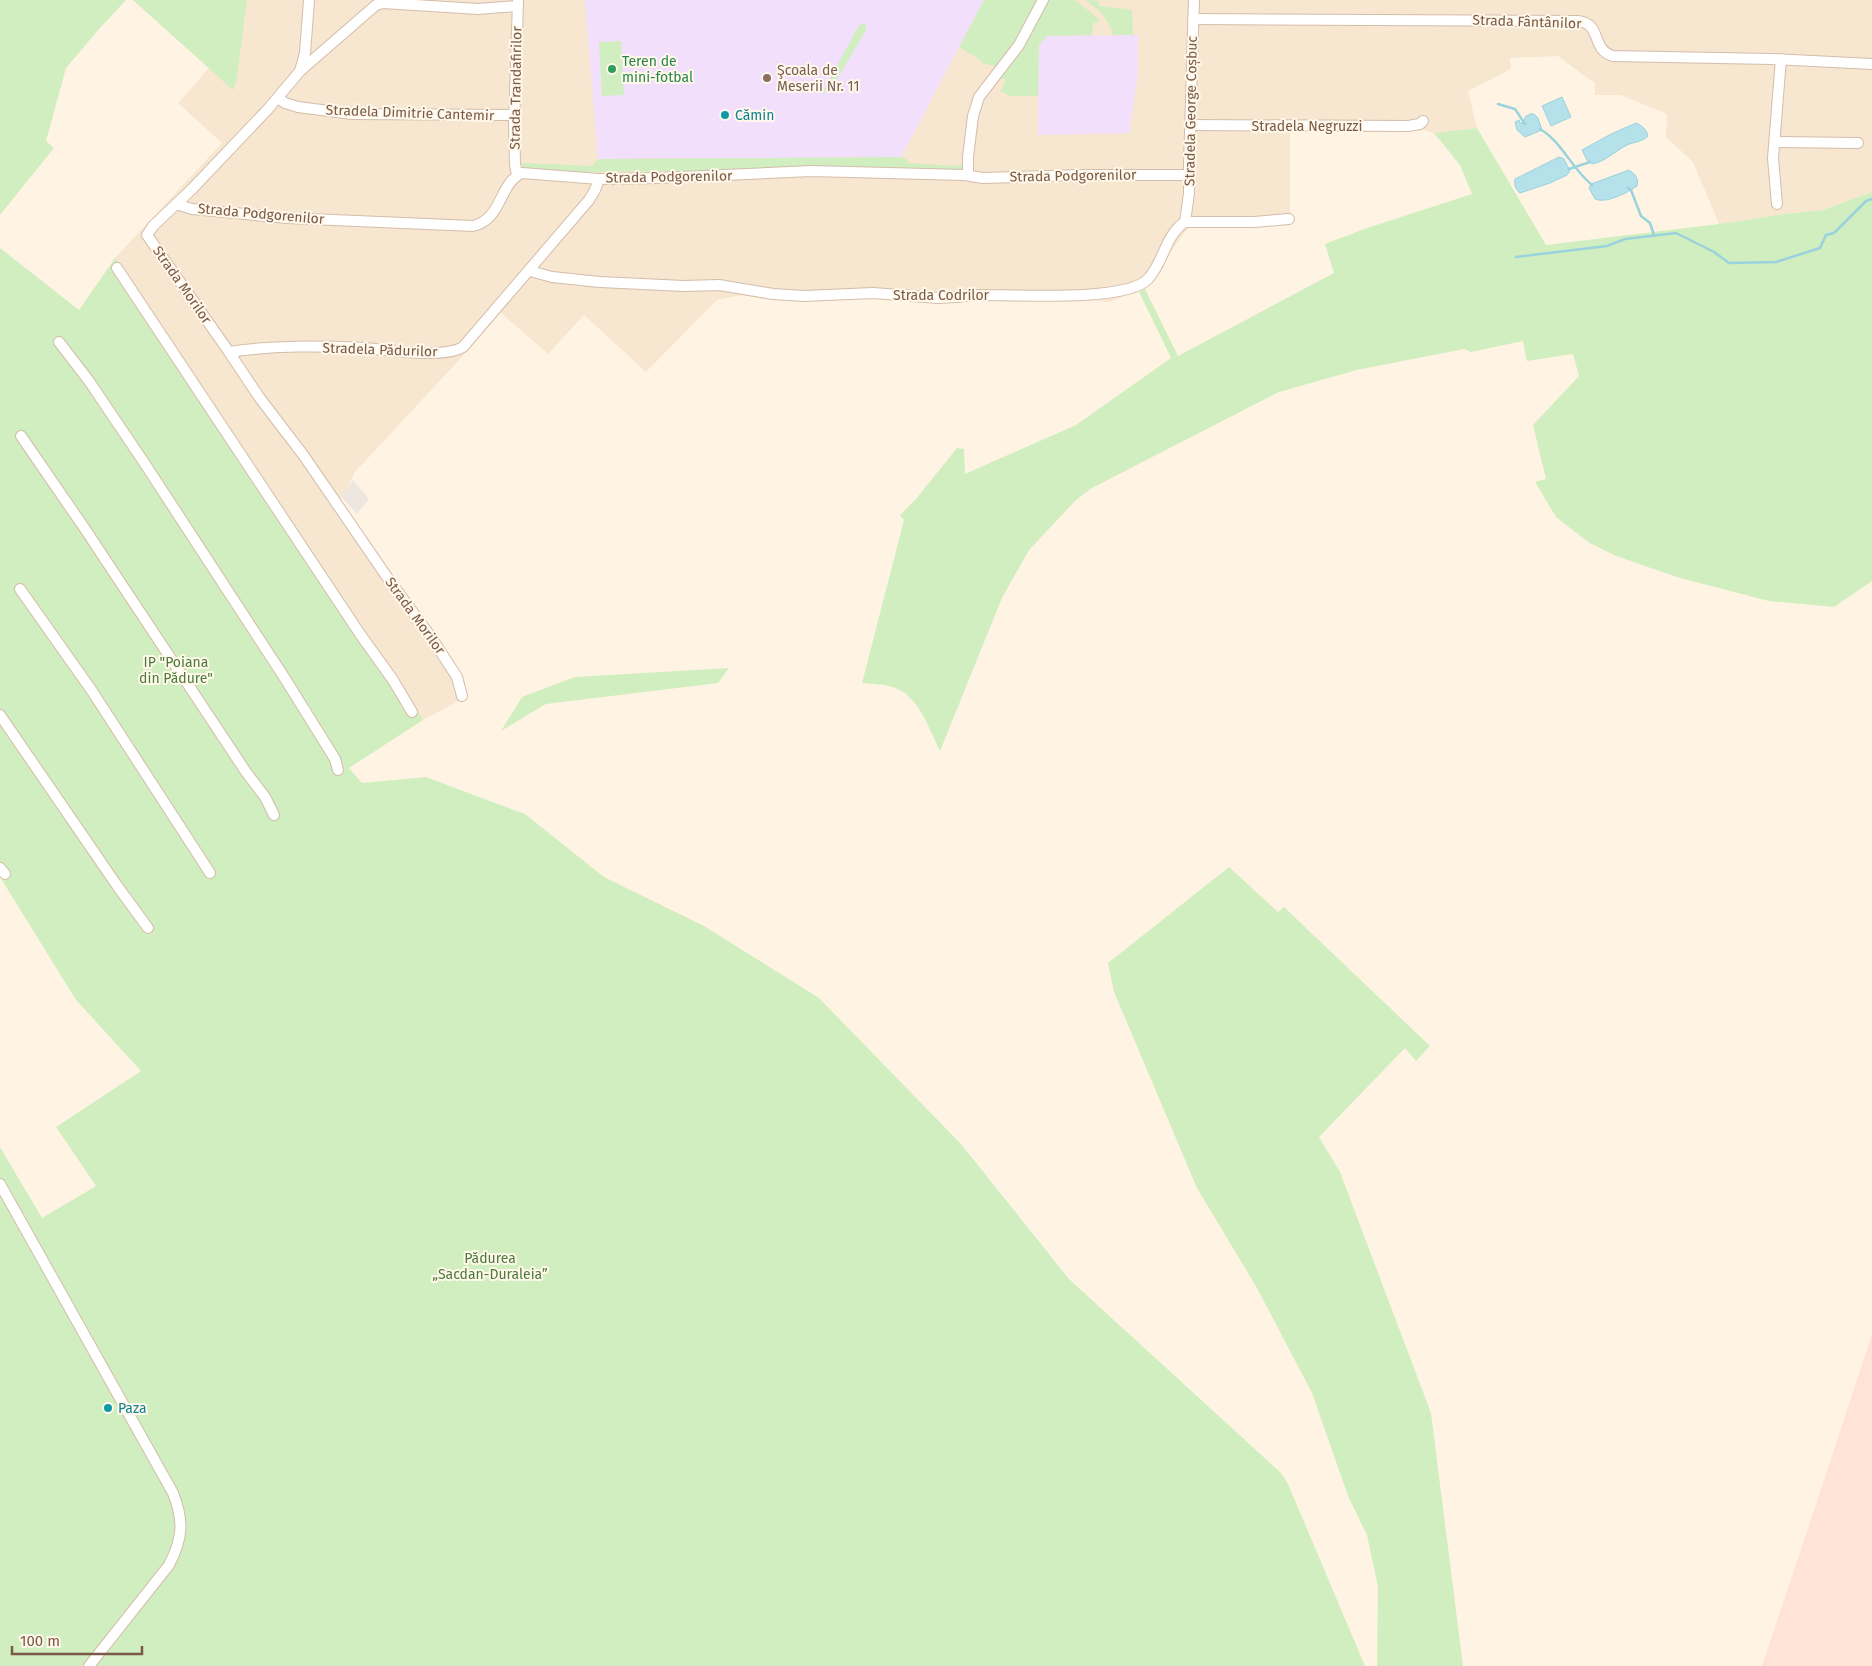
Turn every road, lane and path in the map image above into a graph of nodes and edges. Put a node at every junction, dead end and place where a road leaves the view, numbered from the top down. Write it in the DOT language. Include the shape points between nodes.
graph roads {
  1 [pos="309,0"];
  2 [pos="1043,0"];
  3 [pos="1194,0"];
  4 [pos="518,3"];
  5 [pos="369,5"];
  6 [pos="1194,19"];
  7 [pos="1781,59"];
  8 [pos="1872,64"];
  9 [pos="300,71"];
  10 [pos="278,98"];
  11 [pos="515,115"];
  12 [pos="1423,121"];
  13 [pos="1190,125"];
  14 [pos="1775,142"];
  15 [pos="1858,143"];
  16 [pos="517,175"];
  17 [pos="968,175"];
  18 [pos="1189,175"];
  19 [pos="599,179"];
  20 [pos="176,204"];
  21 [pos="1777,204"];
  22 [pos="1290,219"];
  23 [pos="1185,222"];
  24 [pos="117,268"];
  25 [pos="530,271"];
  26 [pos="59,342"];
  27 [pos="229,352"];
  28 [pos="21,436"];
  29 [pos="20,589"];
  30 [pos="462,696"];
  31 [pos="412,712"];
  32 [pos="0,715"];
  33 [pos="338,770"];
  34 [pos="274,815"];
  35 [pos="210,873"];
  36 [pos="148,928"];
  37 [pos="0,1184"];
  38 [pos="89,1666"];
  1 -- 9 [label="street" via="305,53"];
  2 -- 17 [label="street" via="1019,45 979,97 973,116"];
  3 -- 6 [label="street, Stradela George Coșbuc"];
  4 -- 5 [label="street, Strada Morilor" via="462,8"];
  4 -- 11 [label="street, Strada Trandafirilor"];
  5 -- 9 [label="street, Strada Morilor"];
  6 -- 7 [label="street, Strada Fântânilor" via="1578,21 1591,25 1601,49 1613,56"];
  6 -- 13 [label="street, Stradela George Coșbuc"];
  7 -- 8 [label="street, Strada Fântânilor"];
  7 -- 14 [label="street"];
  9 -- 10 [label="street, Strada Morilor"];
  10 -- 11 [label="street, Stradela Dimitrie Cantemir" via="298,107 352,114"];
  10 -- 20 [label="street, Strada Morilor"];
  11 -- 16 [label="street, Strada Trandafirilor"];
  12 -- 13 [label="street, Stradela Negruzzi" via="1408,126"];
  13 -- 18 [label="street, Stradela George Coșbuc"];
  14 -- 15 [label="street"];
  14 -- 21 [label="street" via="1773,158"];
  16 -- 19 [label="street, Strada Podgorenilor" via="529,173"];
  16 -- 20 [label="street, Strada Podgorenilor" via="489,219 472,226 287,218 192,209"];
  17 -- 18 [label="street, Strada Podgorenilor" via="983,178"];
  17 -- 19 [label="street, Strada Podgorenilor" via="812,170"];
  18 -- 23 [label="street, Stradela George Coșbuc"];
  19 -- 25 [label="street, Stradela Pădurilor" via="589,200"];
  20 -- 27 [label="street, Strada Morilor" via="147,236"];
  22 -- 23 [label="street"];
  23 -- 25 [label="street, Strada Codrilor" via="1174,231 1148,280 1133,288 1100,293 979,294 938,298 873,293 789,295 719,285 600,282"];
  24 -- 31 [label="street"];
  25 -- 27 [label="street, Stradela Pădurilor" via="463,348 456,351 430,353 277,347"];
  26 -- 33 [label="street" via="145,464 284,677 335,759"];
  27 -- 30 [label="street, Strada Morilor" via="436,643 457,677"];
  28 -- 34 [label="street" via="265,797"];
  29 -- 35 [label="street" via="92,691"];
  32 -- 36 [label="street"];
  37 -- 38 [label="street" via="173,1493 181,1516 181,1536 170,1564"];
}
